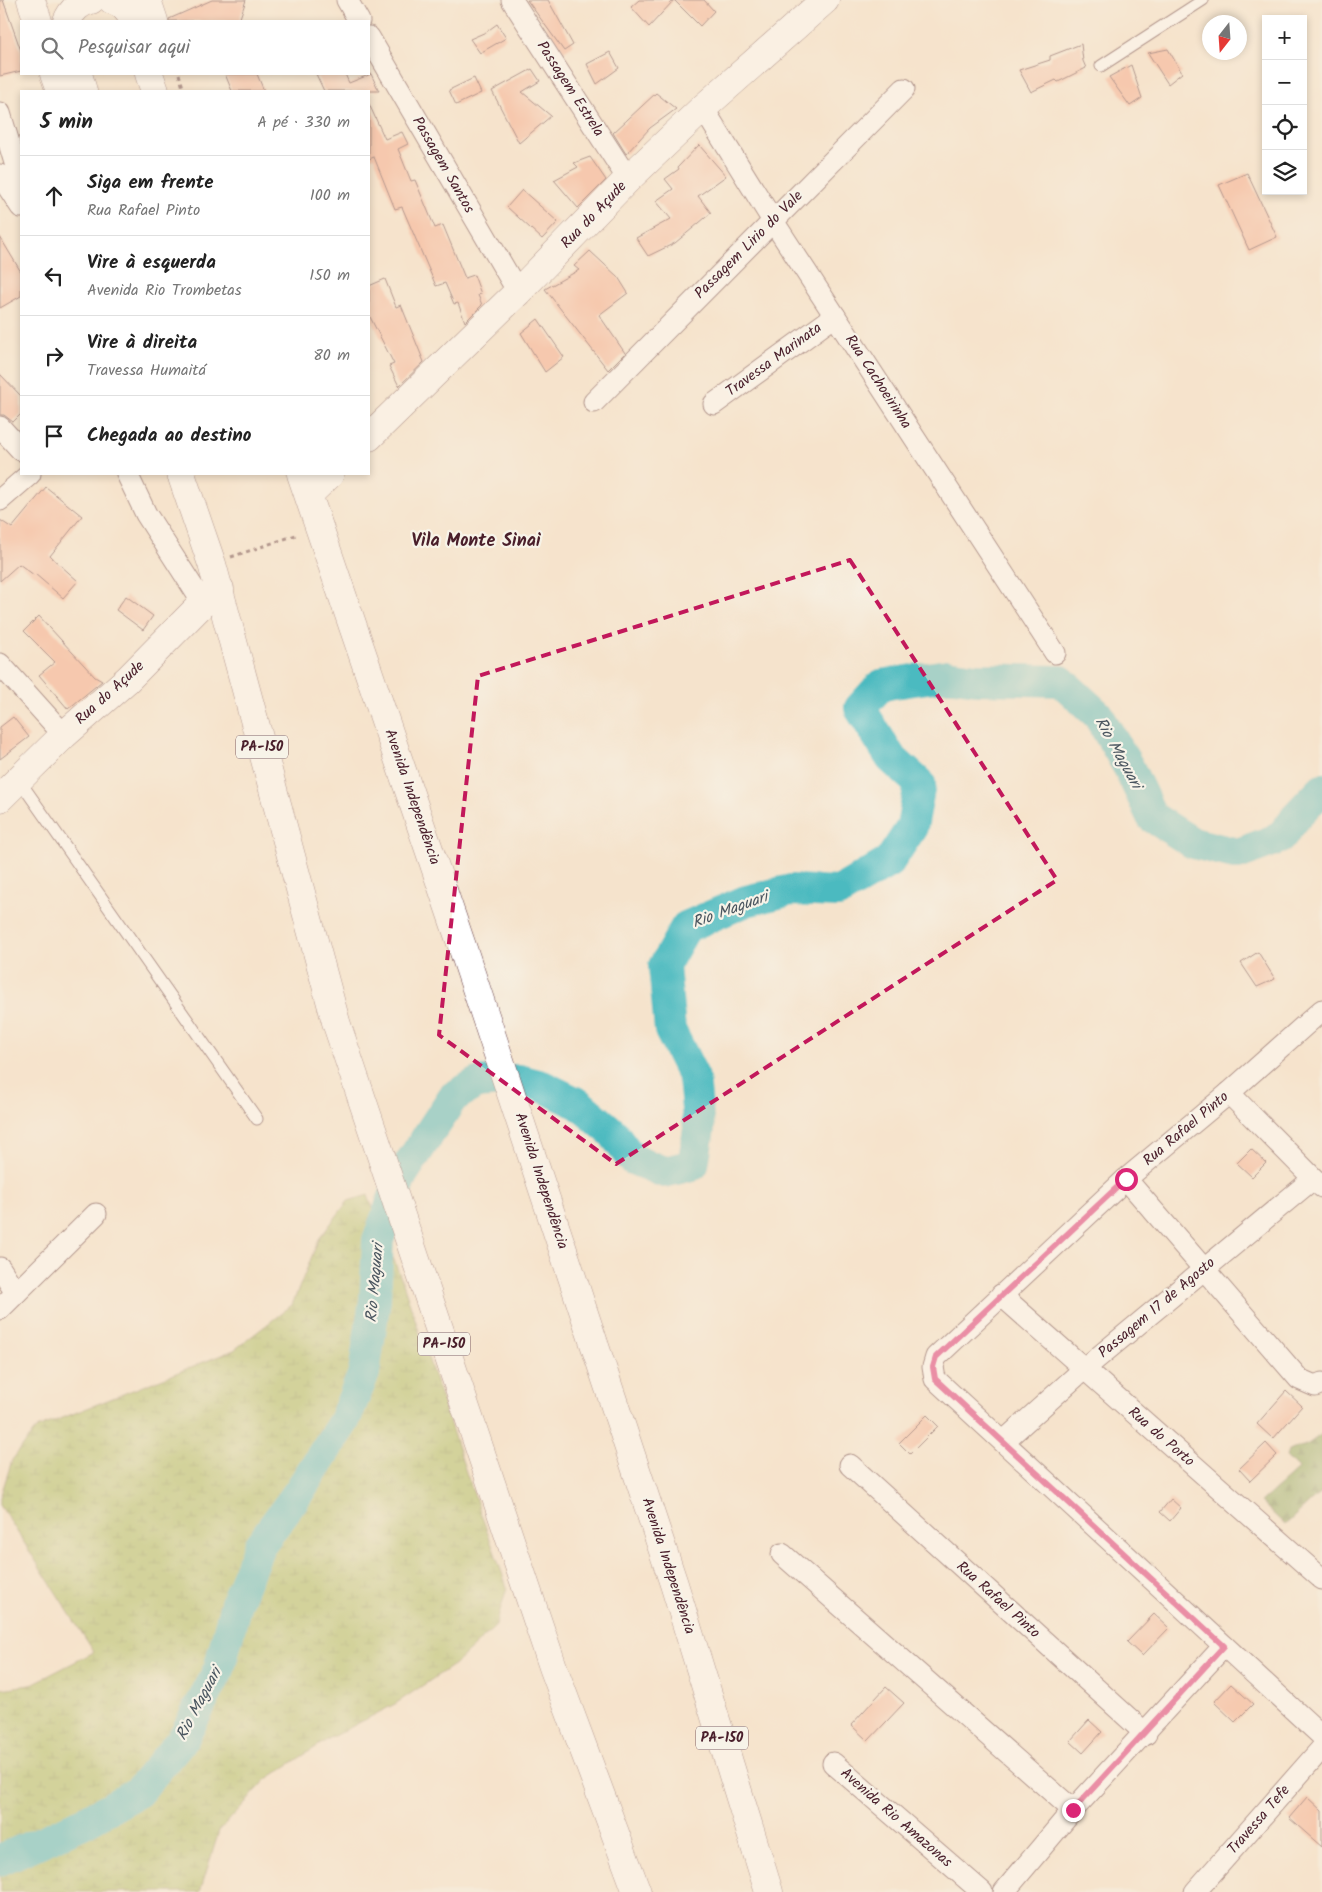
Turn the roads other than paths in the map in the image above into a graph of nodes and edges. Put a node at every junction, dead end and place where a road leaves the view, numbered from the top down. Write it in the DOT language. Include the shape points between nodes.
graph roads {
  1 [pos="31,0"];
  2 [pos="91,0"];
  3 [pos="112,0"];
  4 [pos="146,0"];
  5 [pos="347,0"];
  6 [pos="512,0"];
  7 [pos="825,0"];
  8 [pos="1203,0"];
  9 [pos="38,20"];
  10 [pos="67,20"];
  11 [pos="133,20"];
  12 [pos="154,20"];
  13 [pos="358,20"];
  14 [pos="370,40"];
  15 [pos="1101,66"];
  16 [pos="54,75"];
  17 [pos="78,75"];
  18 [pos="149,75"];
  19 [pos="169,75"];
  20 [pos="60,90"];
  21 [pos="83,90"];
  22 [pos="155,90"];
  23 [pos="174,90"];
  24 [pos="904,90"];
  25 [pos="702,108"];
  26 [pos="0,113"];
  27 [pos="0,175"];
  28 [pos="628,179"];
  29 [pos="20,180"];
  30 [pos="20,205"];
  31 [pos="772,221"];
  32 [pos="518,292"];
  33 [pos="835,316"];
  34 [pos="594,402"];
  35 [pos="714,404"];
  36 [pos="0,427"];
  37 [pos="370,435"];
  38 [pos="20,449"];
  39 [pos="29,475"];
  40 [pos="127,475"];
  41 [pos="181,475"];
  42 [pos="328,475"];
  43 [pos="305,484"];
  44 [pos="0,500"];
  45 [pos="212,585"];
  46 [pos="1055,653"];
  47 [pos="0,664"];
  48 [pos="64,735"];
  49 [pos="10,789"];
  50 [pos="1322,1010"];
  51 [pos="1229,1093"];
  52 [pos="257,1119"];
  53 [pos="1126,1179"];
  54 [pos="1317,1183"];
  55 [pos="96,1214"];
  56 [pos="0,1268"];
  57 [pos="1204,1268"];
  58 [pos="16,1293"];
  59 [pos="1001,1295"];
  60 [pos="0,1309"];
  61 [pos="1084,1369"];
  62 [pos="1322,1383"];
  63 [pos="1004,1441"];
  64 [pos="850,1465"];
  65 [pos="782,1554"];
  66 [pos="1322,1579"];
  67 [pos="1224,1646"];
  68 [pos="1146,1734"];
  69 [pos="1322,1736"];
  70 [pos="1322,1748"];
  71 [pos="833,1763"];
  72 [pos="1073,1810"];
  73 [pos="637,1892"];
  74 [pos="769,1892"];
  75 [pos="982,1892"];
  76 [pos="1004,1892"];
  77 [pos="1195,1892"];
  1 -- 9 [label="main road"];
  2 -- 10 [label="main road" via="70,12"];
  3 -- 11 [label="main road" via="131,14"];
  4 -- 12 [label="main road"];
  5 -- 13 [label="street"];
  6 -- 28 [label="street, Passagem Estrela"];
  7 -- 25 [label="main road, Rua do Açude"];
  8 -- 15 [label="lane"];
  14 -- 32 [label="street, Passagem Santos"];
  16 -- 20 [label="main road"];
  17 -- 21 [label="main road"];
  18 -- 22 [label="main road"];
  19 -- 23 [label="main road"];
  24 -- 31 [label="street, Passagem Lirio do Vale"];
  25 -- 28 [label="main road, Rua do Açude"];
  25 -- 31 [label="street, Rua Cachoeirinha"];
  26 -- 29 [label="street"];
  27 -- 30 [label="street"];
  28 -- 32 [label="main road, Rua do Açude"];
  31 -- 33 [label="street, Rua Cachoeirinha"];
  31 -- 34 [label="street, Passagem Lirio do Vale"];
  32 -- 37 [label="main road, Rua do Açude"];
  33 -- 35 [label="street, Travessa Marinata"];
  33 -- 46 [label="street, Rua Cachoeirinha"];
  36 -- 38 [label="street"];
  39 -- 44 [label="street"];
  40 -- 45 [label="street" via="146,514"];
  41 -- 45 [label="main road, PA-150"];
  42 -- 43 [label="main road"];
  43 -- 74 [label="main road, Avenida Independência / PA-150" via="674,1584"];
  45 -- 48 [label="main road, Rua do Açude" via="128,679"];
  45 -- 73 [label="main road, PA-150" via="336,1022 553,1667"];
  47 -- 48 [label="street"];
  48 -- 49 [label="main road, Rua do Açude"];
  49 -- 52 [label="lane"];
  50 -- 51 [label="street, Rua Rafael Pinto"];
  51 -- 53 [label="street, Rua Rafael Pinto"];
  51 -- 54 [label="street"];
  53 -- 57 [label="street"];
  53 -- 59 [label="street, Rua Rafael Pinto"];
  54 -- 57 [label="street, Passagem 17 de Agosto"];
  55 -- 58 [label="street"];
  56 -- 58 [label="street"];
  57 -- 61 [label="street, Passagem 17 de Agosto"];
  57 -- 62 [label="street" via="1299,1379 1315,1386"];
  58 -- 60 [label="street"];
  59 -- 61 [label="street, Rua do Porto"];
  59 -- 63 [label="street, Rua Rafael Pinto" via="936,1357 933,1367 935,1379"];
  61 -- 63 [label="street, Passagem 17 de Agosto"];
  61 -- 66 [label="street, Rua do Porto"];
  63 -- 67 [label="street"];
  64 -- 68 [label="street, Rua Rafael Pinto"];
  65 -- 72 [label="street"];
  67 -- 68 [label="street"];
  67 -- 69 [label="street"];
  68 -- 72 [label="street"];
  70 -- 77 [label="street, Travessa Tefe"];
  71 -- 75 [label="street, Avenida Rio Amazonas"];
  72 -- 76 [label="street"];
}
